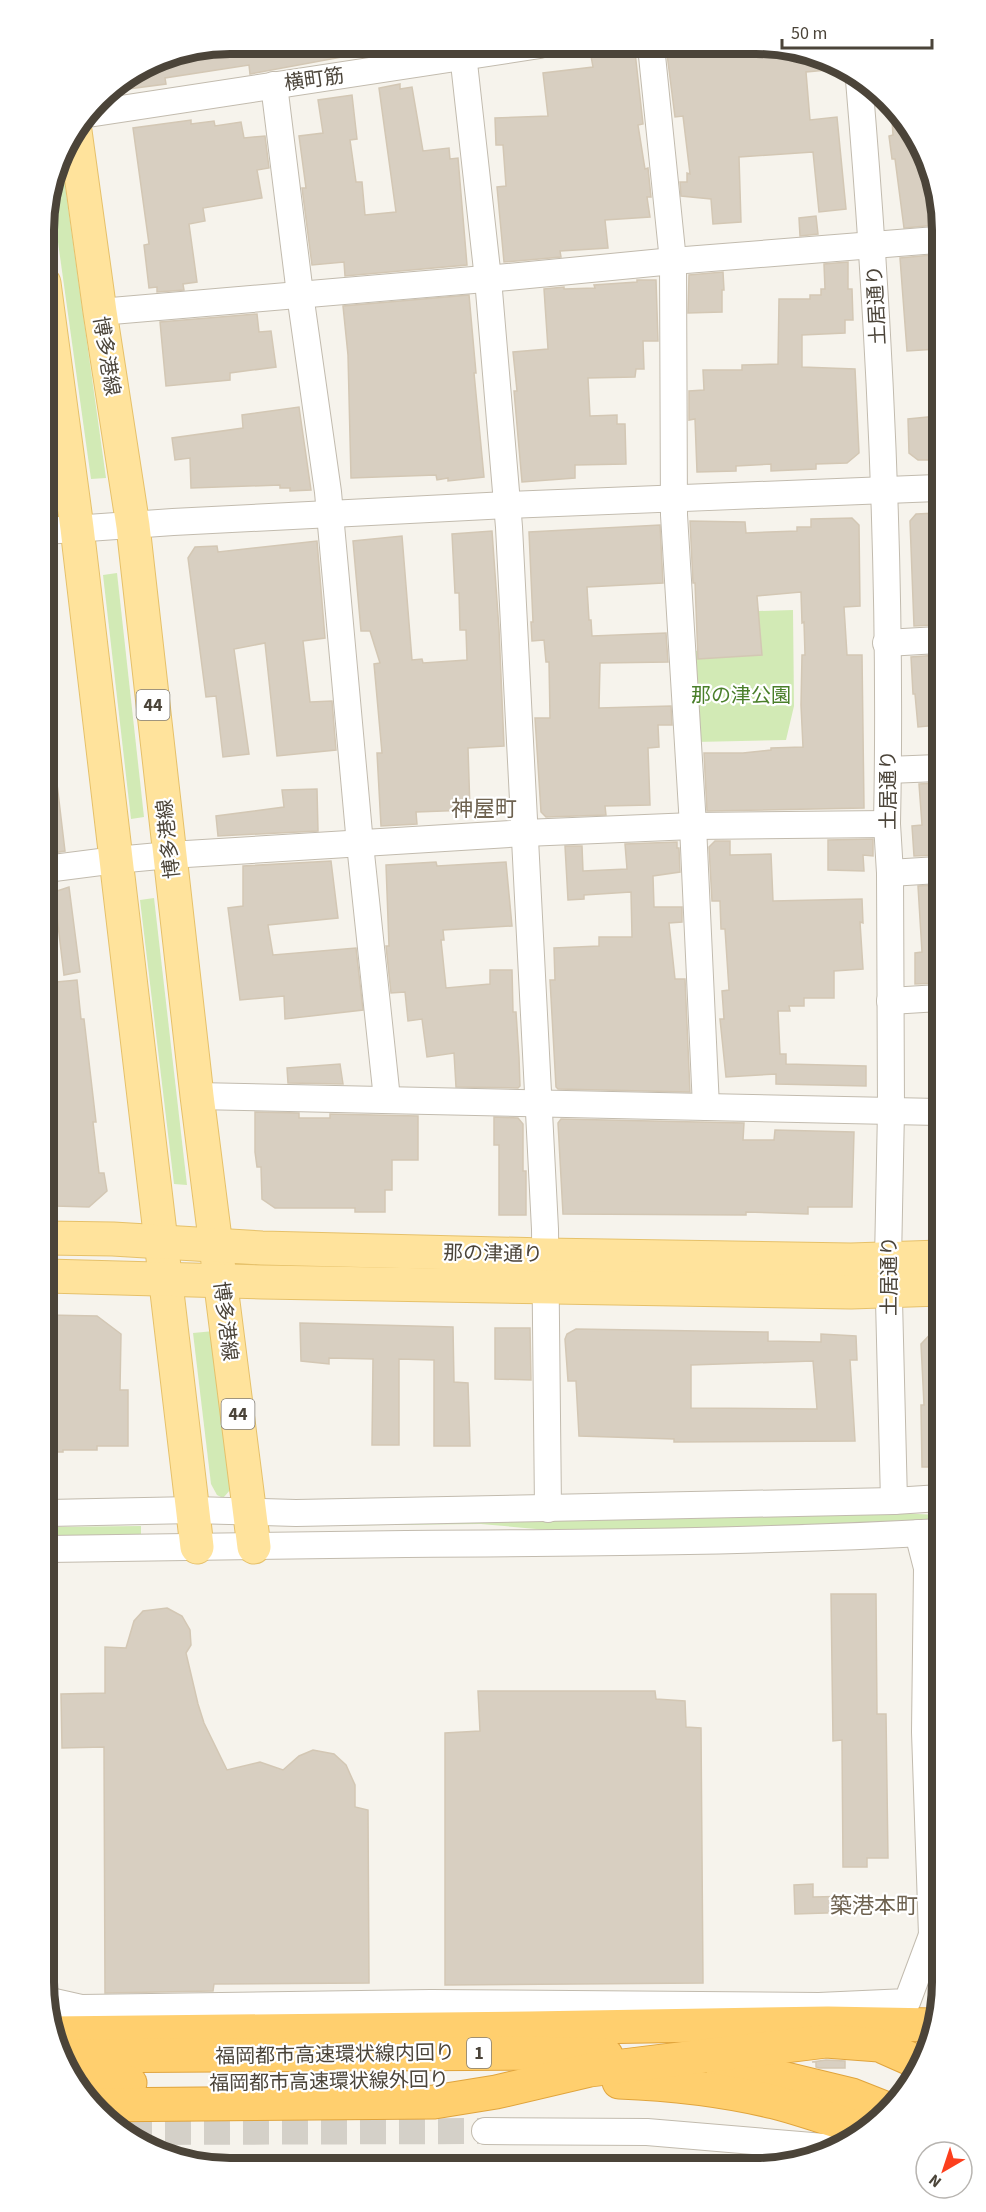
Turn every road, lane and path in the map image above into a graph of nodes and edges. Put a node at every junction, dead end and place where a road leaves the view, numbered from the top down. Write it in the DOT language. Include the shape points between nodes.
graph roads {
  1 [pos="446,54"];
  2 [pos="463,54"];
  3 [pos="652,54"];
  4 [pos="274,85"];
  5 [pos="860,88"];
  6 [pos="99,112"];
  7 [pos="77,144"];
  8 [pos="932,240"];
  9 [pos="873,245"];
  10 [pos="673,261"];
  11 [pos="488,279"];
  12 [pos="300,294"];
  13 [pos="100,312"];
  14 [pos="54,357"];
  15 [pos="932,488"];
  16 [pos="885,490"];
  17 [pos="675,498"];
  18 [pos="507,505"];
  19 [pos="330,515"];
  20 [pos="133,526"];
  21 [pos="77,528"];
  22 [pos="54,530"];
  23 [pos="932,640"];
  24 [pos="886,643"];
  25 [pos="932,768"];
  26 [pos="888,770"];
  27 [pos="887,824"];
  28 [pos="693,826"];
  29 [pos="525,833"];
  30 [pos="360,844"];
  31 [pos="170,855"];
  32 [pos="116,860"];
  33 [pos="54,868"];
  34 [pos="932,870"];
  35 [pos="890,873"];
  36 [pos="932,998"];
  37 [pos="890,1001"];
  38 [pos="197,1096"];
  39 [pos="387,1100"];
  40 [pos="538,1103"];
  41 [pos="706,1107"];
  42 [pos="891,1110"];
  43 [pos="932,1112"];
  44 [pos="54,1238"];
  45 [pos="162,1242"];
  46 [pos="217,1245"];
  47 [pos="545,1255"];
  48 [pos="932,1260"];
  49 [pos="54,1276"];
  50 [pos="888,1276"];
  51 [pos="167,1278"];
  52 [pos="221,1280"];
  53 [pos="545,1287"];
  54 [pos="932,1287"];
  55 [pos="932,1499"];
  56 [pos="894,1502"];
  57 [pos="548,1509"];
  58 [pos="193,1510"];
  59 [pos="251,1510"];
  60 [pos="54,1513"];
  61 [pos="929,1533"];
  62 [pos="197,1547"];
  63 [pos="254,1547"];
  64 [pos="54,1549"];
  65 [pos="932,1705"];
  66 [pos="932,1935"];
  67 [pos="56,2002"];
  68 [pos="828,2023"];
  69 [pos="927,2025"];
  70 [pos="62,2033"];
  71 [pos="923,2037"];
  72 [pos="70,2056"];
  73 [pos="913,2060"];
  74 [pos="86,2083"];
  75 [pos="103,2105"];
  76 [pos="880,2106"];
  77 [pos="854,2127"];
  78 [pos="485,2131"];
  79 [pos="819,2147"];
  1 -- 4 [label="street, 横町筋"];
  2 -- 11 [label="street"];
  3 -- 10 [label="street"];
  4 -- 6 [label="street, 横町筋"];
  4 -- 12 [label="street"];
  5 -- 9 [label="street, 土居通り"];
  7 -- 13 [label="main road, 博多港線 / 44"];
  8 -- 9 [label="street"];
  9 -- 10 [label="street"];
  9 -- 16 [label="street, 土居通り"];
  10 -- 11 [label="street"];
  10 -- 17 [label="street"];
  11 -- 12 [label="street"];
  11 -- 18 [label="street"];
  12 -- 13 [label="street"];
  12 -- 19 [label="street"];
  13 -- 20 [label="main road, 博多港線 / 44"];
  14 -- 21 [label="main road"];
  15 -- 16 [label="street"];
  16 -- 17 [label="street"];
  16 -- 24 [label="street, 土居通り"];
  17 -- 18 [label="street"];
  17 -- 28 [label="street"];
  18 -- 19 [label="street"];
  18 -- 29 [label="street"];
  19 -- 20 [label="street"];
  19 -- 30 [label="street"];
  20 -- 21 [label="street"];
  20 -- 31 [label="main road, 博多港線 / 44"];
  21 -- 22 [label="street"];
  21 -- 32 [label="main road"];
  23 -- 24 [label="street"];
  24 -- 26 [label="street, 土居通り"];
  25 -- 26 [label="street"];
  26 -- 27 [label="street, 土居通り"];
  27 -- 28 [label="street"];
  27 -- 35 [label="street, 土居通り"];
  28 -- 29 [label="street"];
  28 -- 41 [label="street"];
  29 -- 30 [label="street"];
  29 -- 40 [label="street"];
  30 -- 31 [label="street"];
  30 -- 39 [label="street"];
  31 -- 32 [label="street"];
  31 -- 38 [label="main road, 博多港線 / 44"];
  32 -- 33 [label="street"];
  32 -- 45 [label="main road"];
  34 -- 35 [label="street"];
  35 -- 37 [label="street, 土居通り"];
  36 -- 37 [label="street"];
  37 -- 42 [label="street, 土居通り"];
  38 -- 39 [label="street"];
  38 -- 46 [label="main road, 博多港線 / 44"];
  39 -- 40 [label="street"];
  40 -- 41 [label="street"];
  40 -- 47 [label="street"];
  41 -- 42 [label="street"];
  42 -- 43 [label="street"];
  42 -- 50 [label="street, 土居通り"];
  44 -- 45 [label="main road, 那の津通り"];
  45 -- 46 [label="main road, 那の津通り"];
  45 -- 51 [label="main road"];
  46 -- 47 [label="main road, 那の津通り"];
  46 -- 52 [label="main road, 博多港線 / 44"];
  47 -- 50 [label="main road, 那の津通り"];
  47 -- 53 [label="street"];
  48 -- 50 [label="main road, 那の津通り"];
  49 -- 51 [label="main road, 那の津通り"];
  50 -- 53 [label="main road, 那の津通り" via="851,1292"];
  50 -- 54 [label="main road, 那の津通り"];
  50 -- 56 [label="street, 土居通り"];
  51 -- 52 [label="main road, 那の津通り"];
  51 -- 58 [label="main road"];
  52 -- 53 [label="main road, 那の津通り"];
  52 -- 59 [label="main road, 博多港線 / 44"];
  53 -- 57 [label="street"];
  55 -- 56 [label="street"];
  56 -- 57 [label="street"];
  57 -- 59 [label="street" via="296,1513"];
  58 -- 59 [label="street"];
  58 -- 60 [label="street"];
  58 -- 62 [label="main road"];
  59 -- 63 [label="main road, 博多港線 / 44"];
  61 -- 63 [label="street" via="563,1544"];
  61 -- 65 [label="street"];
  62 -- 63 [label="street"];
  62 -- 64 [label="street"];
  66 -- 67 [label="street" via="907,2002 819,2006 431,2003 81,2008"];
  68 -- 69 [label="highway"];
  68 -- 70 [label="highway"];
  68 -- 71 [label="highway" via="914,2031"];
  72 -- 76 [label="highway, 福岡都市高速環状線内回り / 1" via="530,2052 657,2056 780,2076"];
  73 -- 75 [label="highway" via="879,2045 826,2041 590,2070 434,2102"];
  74 -- 77 [label="highway, 福岡都市高速環状線外回り" via="529,2079 652,2083 774,2102"];
  78 -- 79 [label="street" via="647,2132"];
}
